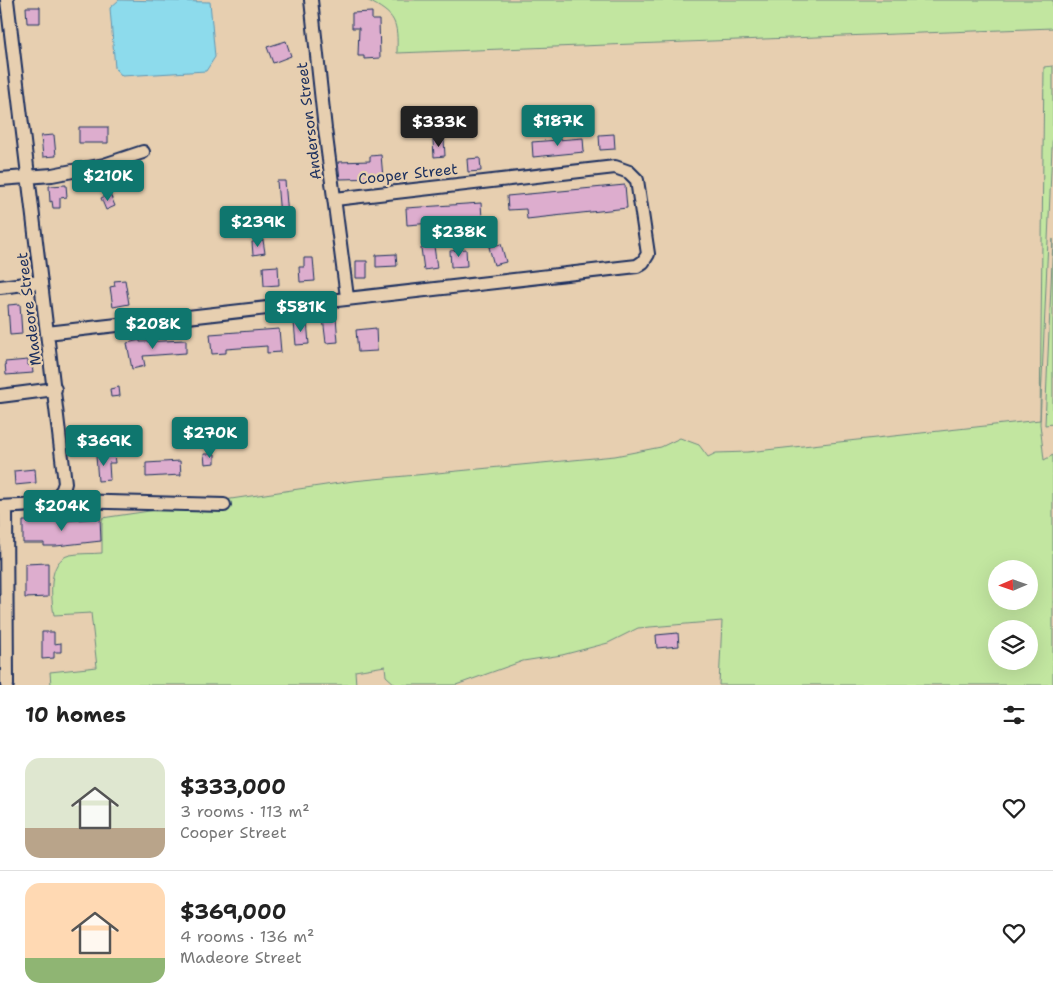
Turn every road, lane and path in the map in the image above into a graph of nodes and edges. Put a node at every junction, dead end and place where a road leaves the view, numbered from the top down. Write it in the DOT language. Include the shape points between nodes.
graph roads {
  1 [pos="7,0"];
  2 [pos="311,0"];
  3 [pos="143,152"];
  4 [pos="30,176"];
  5 [pos="0,179"];
  6 [pos="335,199"];
  7 [pos="41,282"];
  8 [pos="0,287"];
  9 [pos="347,297"];
  10 [pos="47,333"];
  11 [pos="55,388"];
  12 [pos="0,396"];
  13 [pos="61,495"];
  14 [pos="224,504"];
  15 [pos="3,507"];
  16 [pos="7,685"];
  1 -- 4 [label="street, Madeore Street"];
  2 -- 6 [label="street, Anderson Street"];
  3 -- 4 [label="street" via="104,166"];
  4 -- 5 [label="street"];
  4 -- 7 [label="street, Madeore Street"];
  6 -- 9 [label="street, Anderson Street"];
  6 -- 9 [label="street, Cooper Street" via="615,167 632,174 639,187 648,250 641,264 414,292"];
  7 -- 8 [label="street"];
  7 -- 10 [label="street, Madeore Street"];
  9 -- 10 [label="street"];
  10 -- 11 [label="street, Madeore Street"];
  11 -- 12 [label="street"];
  11 -- 13 [label="street, Madeore Street" via="65,483"];
  13 -- 14 [label="street" via="71,501"];
  13 -- 15 [label="street" via="51,502"];
  15 -- 16 [label="street"];
}
